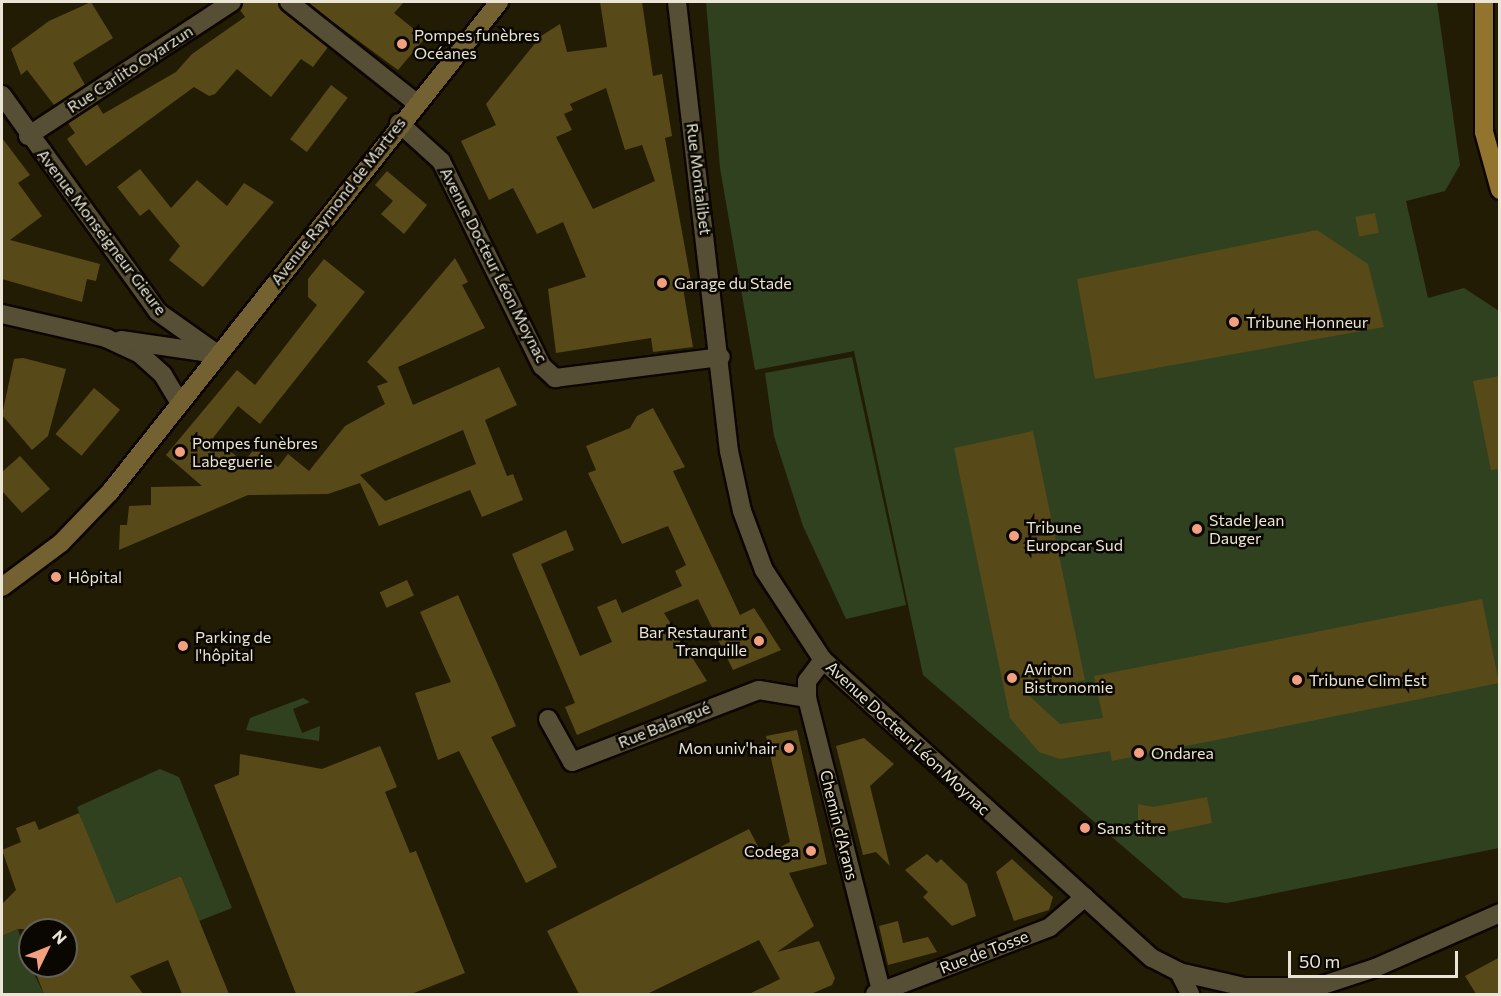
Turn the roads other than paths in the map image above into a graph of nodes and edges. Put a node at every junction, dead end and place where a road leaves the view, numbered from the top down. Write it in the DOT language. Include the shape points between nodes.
graph roads {
  1 [pos="232,2"];
  2 [pos="289,2"];
  3 [pos="499,2"];
  4 [pos="677,2"];
  5 [pos="1484,2"];
  6 [pos="2,95"];
  7 [pos="416,102"];
  8 [pos="399,123"];
  9 [pos="28,136"];
  10 [pos="1500,190"];
  11 [pos="2,314"];
  12 [pos="106,338"];
  13 [pos="217,354"];
  14 [pos="721,357"];
  15 [pos="179,402"];
  16 [pos="2,587"];
  17 [pos="823,660"];
  18 [pos="807,698"];
  19 [pos="548,719"];
  20 [pos="1085,897"];
  21 [pos="1500,913"];
  22 [pos="1179,972"];
  23 [pos="1283,992"];
  24 [pos="880,994"];
  25 [pos="1190,994"];
  1 -- 9 [label="street, Rue Carlito Oyarzun"];
  2 -- 7 [label="street"];
  3 -- 7 [label="main road, Avenue Raymond de Martres"];
  4 -- 14 [label="street, Rue Montalibet"];
  5 -- 10 [label="main road" via="1484,132"];
  6 -- 9 [label="street, Avenue Monseigneur Gieure"];
  7 -- 8 [label="main road, Avenue Raymond de Martres"];
  8 -- 13 [label="main road, Avenue Raymond de Martres"];
  8 -- 14 [label="street, Avenue Docteur Léon Moynac" via="441,161 542,366 555,378"];
  9 -- 13 [label="street, Avenue Monseigneur Gieure" via="158,312"];
  11 -- 12 [label="street"];
  12 -- 13 [label="street"];
  12 -- 15 [label="street" via="140,354 163,375"];
  13 -- 15 [label="main road, Avenue Raymond de Martres"];
  14 -- 17 [label="street, Avenue Docteur Léon Moynac" via="729,451 742,511 764,570"];
  15 -- 16 [label="main road, Avenue Raymond de Martres" via="80,524"];
  17 -- 18 [label="street" via="807,681"];
  17 -- 20 [label="street, Avenue Docteur Léon Moynac"];
  18 -- 19 [label="street, Rue Balangué" via="759,690 572,762"];
  18 -- 24 [label="street, Chemin d'Arans"];
  20 -- 22 [label="street, Avenue Docteur Léon Moynac" via="1152,958"];
  20 -- 24 [label="street, Rue de Tosse" via="1050,927"];
  21 -- 23 [label="street, Avenue Docteur Léon Moynac" via="1357,975"];
  22 -- 23 [label="street, Avenue Docteur Léon Moynac"];
  22 -- 25 [label="street"];
}
